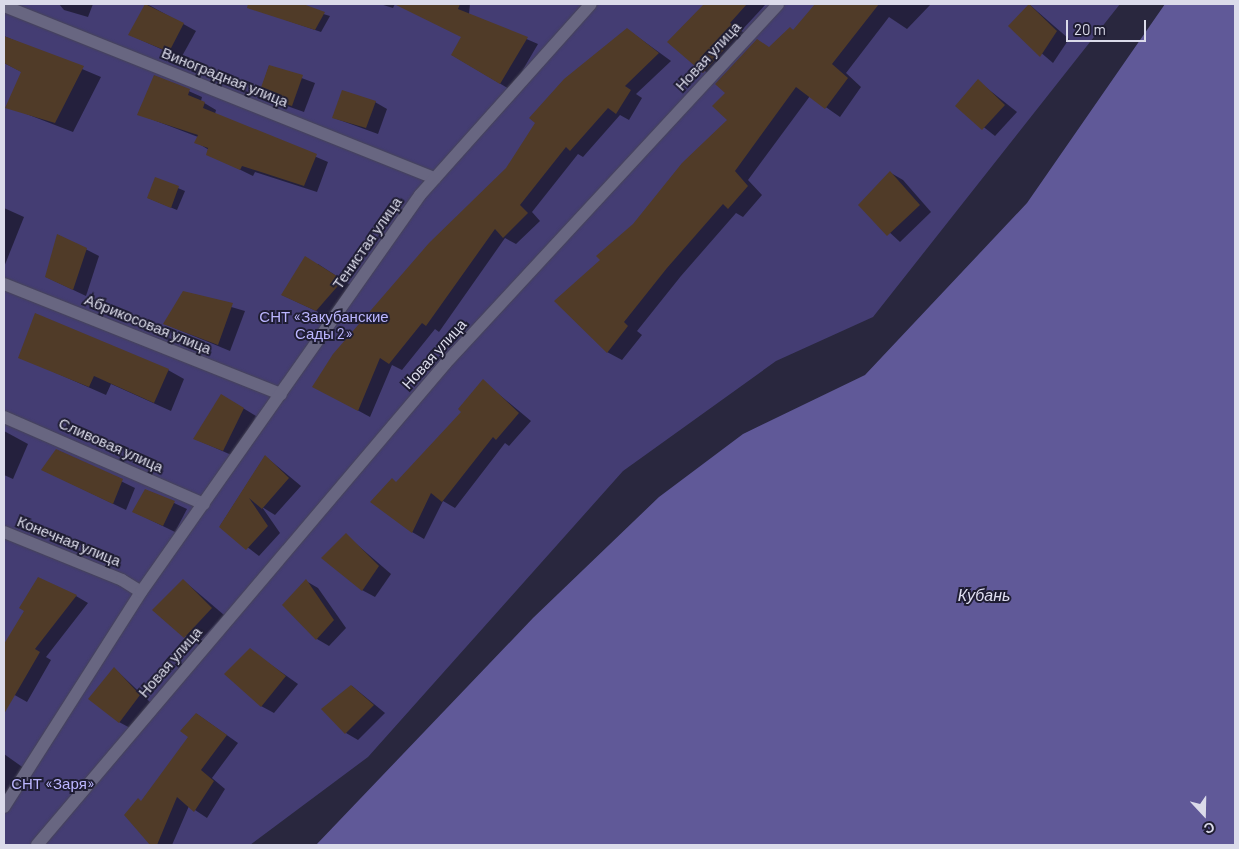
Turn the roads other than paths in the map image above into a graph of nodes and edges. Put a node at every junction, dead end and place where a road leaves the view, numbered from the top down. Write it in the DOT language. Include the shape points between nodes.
graph roads {
  1 [pos="591,4"];
  2 [pos="778,4"];
  3 [pos="4,6"];
  4 [pos="435,178"];
  5 [pos="4,284"];
  6 [pos="281,394"];
  7 [pos="4,416"];
  8 [pos="204,504"];
  9 [pos="4,532"];
  10 [pos="141,592"];
  11 [pos="4,808"];
  12 [pos="37,845"];
  1 -- 4 [label="street, Тенистая улица"];
  2 -- 12 [label="street, Новая улица" via="445,364 103,762"];
  3 -- 4 [label="street, Виноградная улица"];
  4 -- 6 [label="street, Тенистая улица"];
  5 -- 6 [label="street, Абрикосовая улица"];
  6 -- 8 [label="street, Тенистая улица"];
  7 -- 8 [label="street, Сливовая улица"];
  8 -- 10 [label="street, Тенистая улица"];
  9 -- 10 [label="street, Конечная улица" via="122,580"];
  10 -- 11 [label="street, Тенистая улица"];
}
